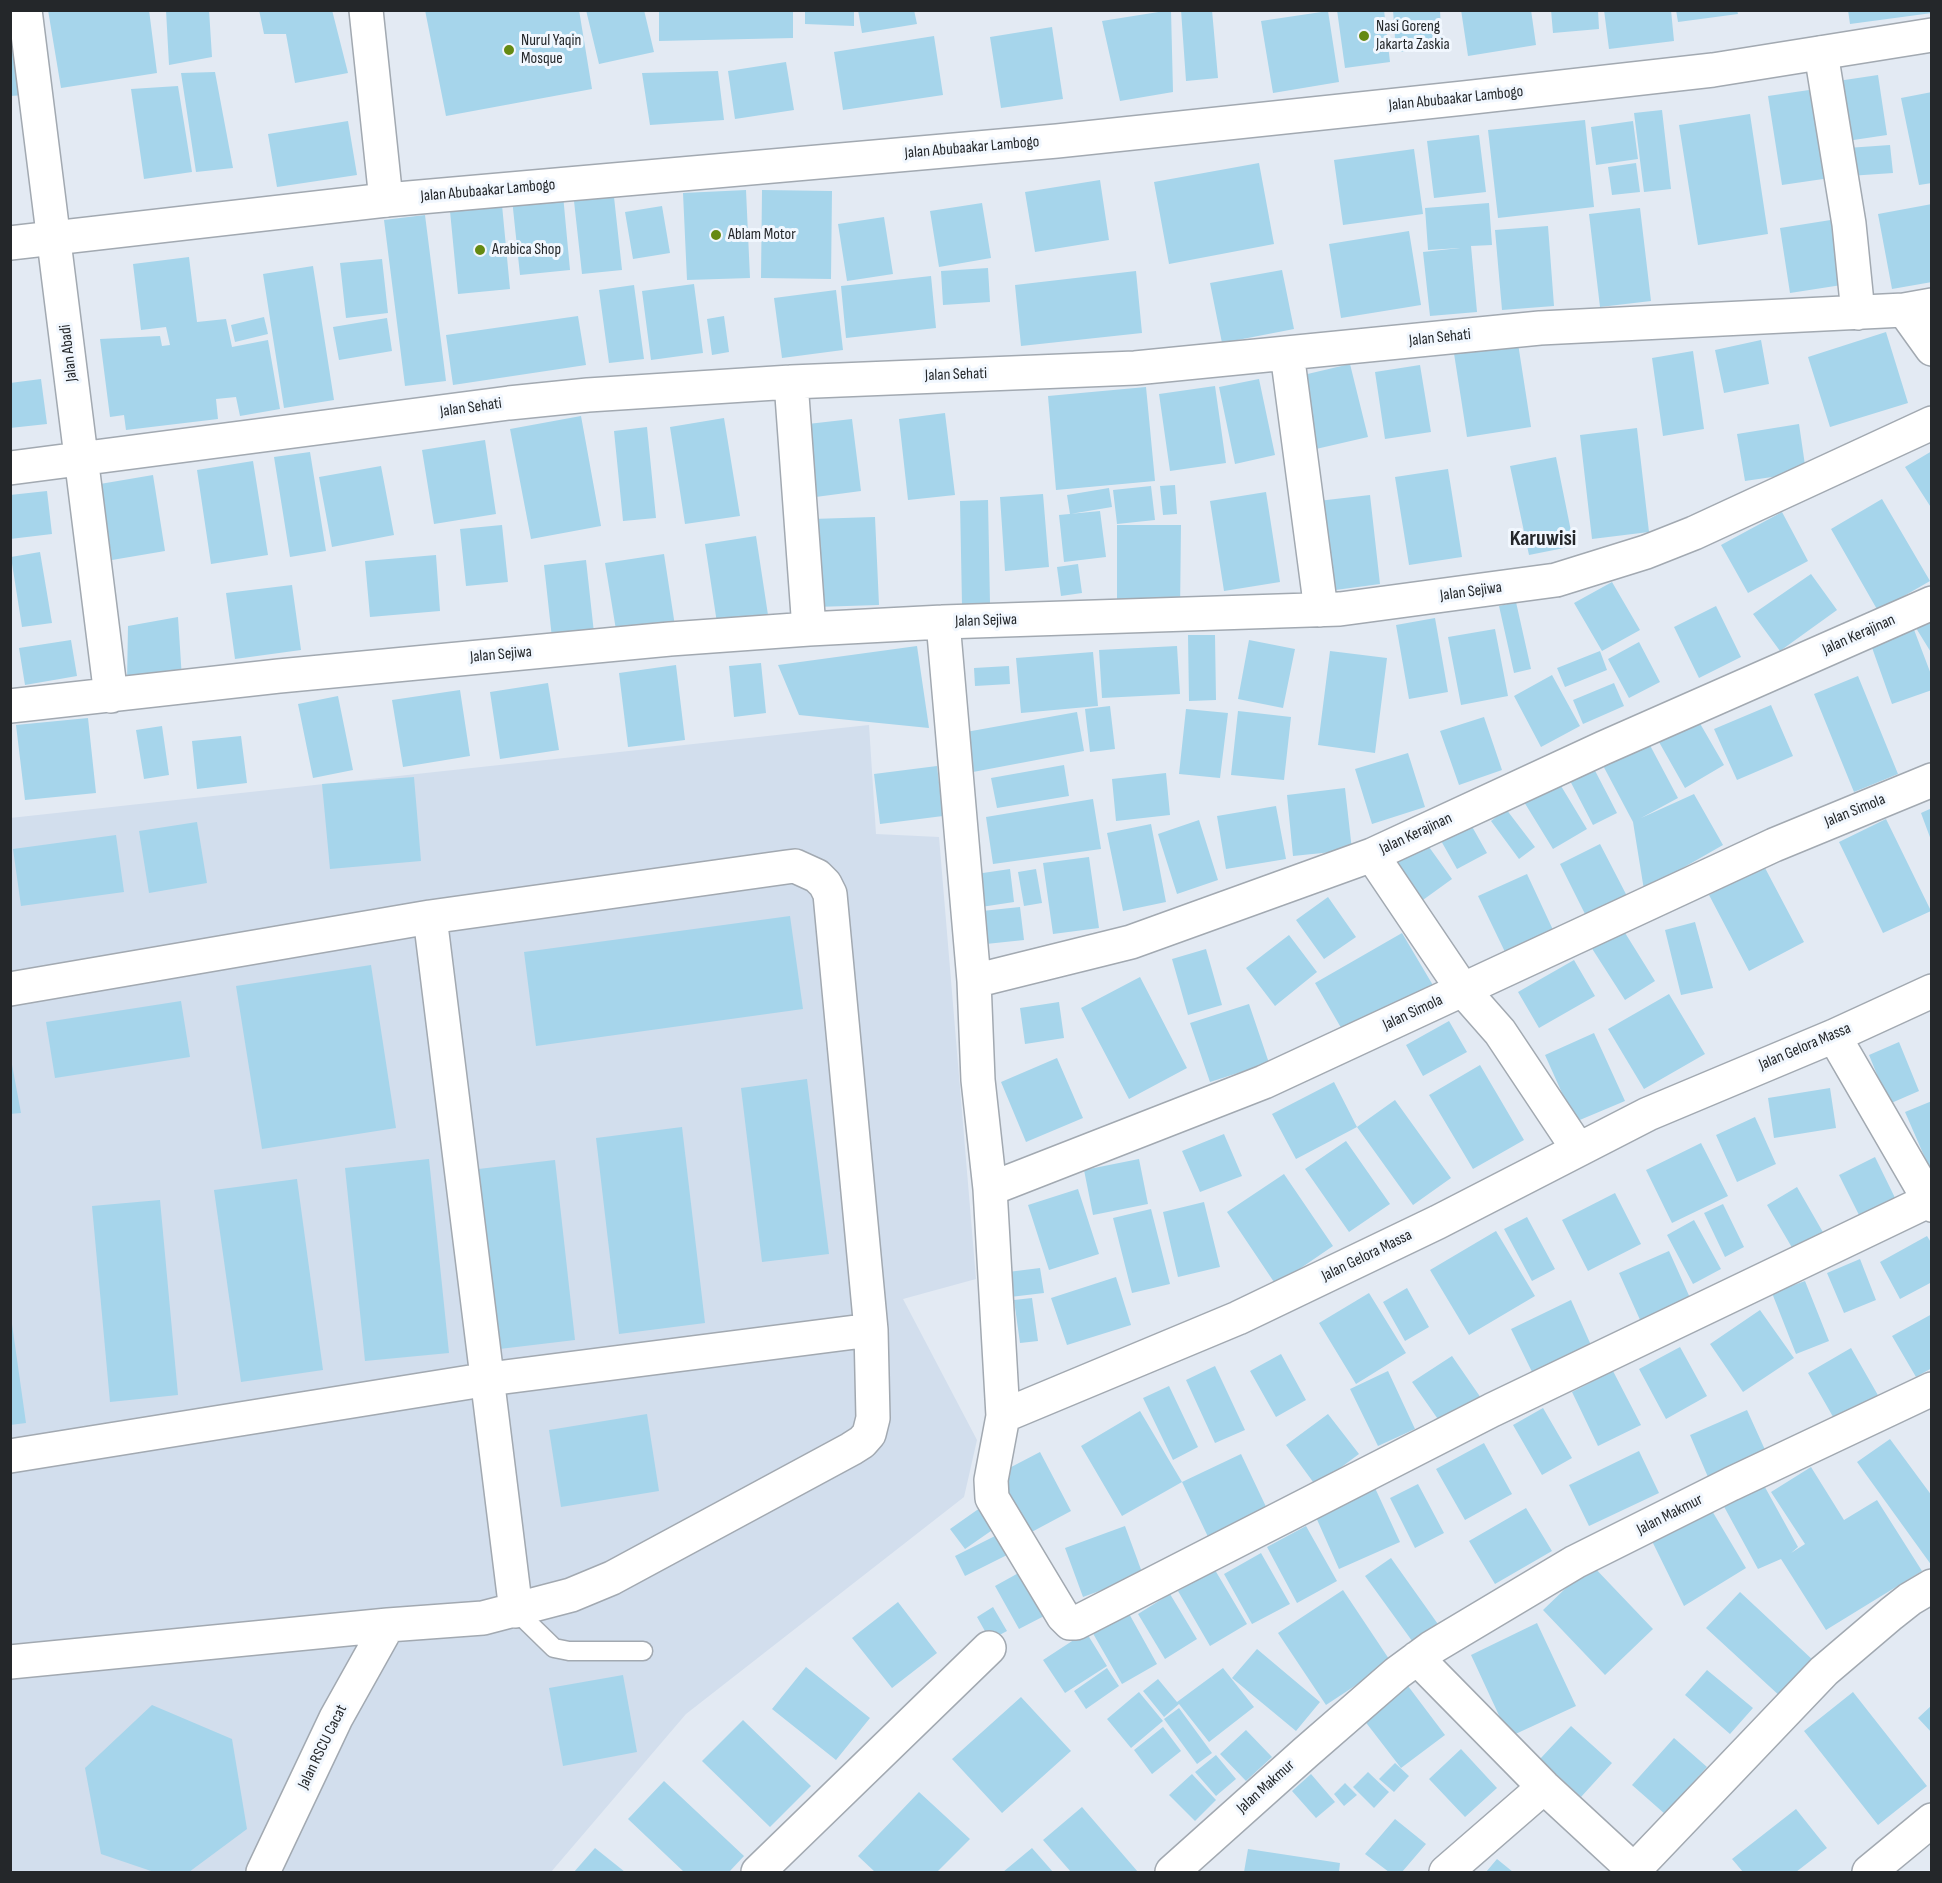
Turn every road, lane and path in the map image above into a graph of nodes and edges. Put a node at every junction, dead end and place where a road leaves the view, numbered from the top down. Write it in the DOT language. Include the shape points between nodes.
graph roads {
  1 [pos="25,10"];
  2 [pos="366,10"];
  3 [pos="1932,35"];
  4 [pos="1821,52"];
  5 [pos="386,200"];
  6 [pos="55,239"];
  7 [pos="10,243"];
  8 [pos="1918,307"];
  9 [pos="1858,313"];
  10 [pos="1932,349"];
  11 [pos="1287,353"];
  12 [pos="791,382"];
  13 [pos="1932,423"];
  14 [pos="81,459"];
  15 [pos="10,468"];
  16 [pos="1932,603"];
  17 [pos="1321,610"];
  18 [pos="944,622"];
  19 [pos="809,629"];
  20 [pos="111,696"];
  21 [pos="10,706"];
  22 [pos="1932,780"];
  23 [pos="1372,855"];
  24 [pos="430,916"];
  25 [pos="974,981"];
  26 [pos="10,989"];
  27 [pos="1463,990"];
  28 [pos="1932,991"];
  29 [pos="1834,1036"];
  30 [pos="1578,1149"];
  31 [pos="990,1189"];
  32 [pos="1931,1201"];
  33 [pos="871,1330"];
  34 [pos="489,1379"];
  35 [pos="1932,1389"];
  36 [pos="1003,1416"];
  37 [pos="10,1456"];
  38 [pos="1932,1586"];
  39 [pos="516,1611"];
  40 [pos="388,1625"];
  41 [pos="989,1648"];
  42 [pos="643,1651"];
  43 [pos="1417,1658"];
  44 [pos="10,1662"];
  45 [pos="1544,1788"];
  46 [pos="1932,1820"];
  47 [pos="1635,1871"];
  48 [pos="263,1872"];
  49 [pos="758,1872"];
  50 [pos="1172,1872"];
  51 [pos="1446,1872"];
  52 [pos="1869,1872"];
  1 -- 6 [label="street, Jalan Abadi"];
  2 -- 5 [label="street"];
  3 -- 4 [label="street, Jalan Abubaakar Lambogo"];
  4 -- 5 [label="street, Jalan Abubaakar Lambogo" via="1713,70 1058,141"];
  4 -- 9 [label="street"];
  5 -- 6 [label="street, Jalan Abubaakar Lambogo"];
  6 -- 7 [label="street, Jalan Abubaakar Lambogo"];
  6 -- 14 [label="street, Jalan Abadi"];
  8 -- 9 [label="street, Jalan Sehati"];
  8 -- 10 [label="street"];
  9 -- 11 [label="street, Jalan Sehati" via="1540,328"];
  11 -- 12 [label="street, Jalan Sehati" via="1136,368"];
  11 -- 17 [label="street"];
  12 -- 14 [label="street, Jalan Sehati" via="508,403"];
  12 -- 19 [label="street"];
  13 -- 17 [label="street, Jalan Sejiwa" via="1694,533 1556,580"];
  14 -- 15 [label="street, Jalan Sehati"];
  14 -- 20 [label="street, Jalan Abadi"];
  16 -- 23 [label="street, Jalan Kerajinan"];
  17 -- 18 [label="street, Jalan Sejiwa"];
  18 -- 19 [label="street, Jalan Sejiwa"];
  18 -- 25 [label="street"];
  19 -- 20 [label="street, Jalan Sejiwa" via="291,674"];
  20 -- 21 [label="street, Jalan Sejiwa"];
  22 -- 27 [label="street, Jalan Simola" via="1773,845"];
  23 -- 25 [label="street, Jalan Kerajinan" via="1131,942"];
  23 -- 27 [label="street"];
  24 -- 26 [label="street"];
  24 -- 33 [label="street" via="795,866 817,876 830,894"];
  24 -- 34 [label="street"];
  25 -- 31 [label="street" via="978,1080"];
  27 -- 30 [label="street" via="1500,1032"];
  27 -- 31 [label="street, Jalan Simola" via="1264,1083"];
  28 -- 29 [label="street, Jalan Gelora Massa"];
  29 -- 30 [label="street, Jalan Gelora Massa" via="1648,1114"];
  29 -- 32 [label="street"];
  30 -- 36 [label="street, Jalan Gelora Massa" via="1438,1222 1238,1318"];
  31 -- 36 [label="street"];
  32 -- 36 [label="street" via="1492,1410 1076,1623 1070,1623 1064,1616 992,1498 991,1480"];
  33 -- 34 [label="street"];
  33 -- 39 [label="street" via="873,1418 869,1434 862,1442 612,1578"];
  34 -- 37 [label="street"];
  34 -- 39 [label="street"];
  35 -- 43 [label="street, Jalan Makmur" via="1575,1563"];
  38 -- 47 [label="street" via="1910,1599 1824,1671"];
  39 -- 40 [label="street" via="483,1618"];
  39 -- 42 [label="lane" via="554,1648"];
  40 -- 44 [label="street"];
  40 -- 48 [label="street, Jalan RSCU Cacat" via="336,1718"];
  41 -- 49 [label="street"];
  43 -- 45 [label="street"];
  43 -- 50 [label="street, Jalan Makmur"];
  45 -- 47 [label="street"];
  45 -- 51 [label="street"];
  46 -- 52 [label="street"];
}
